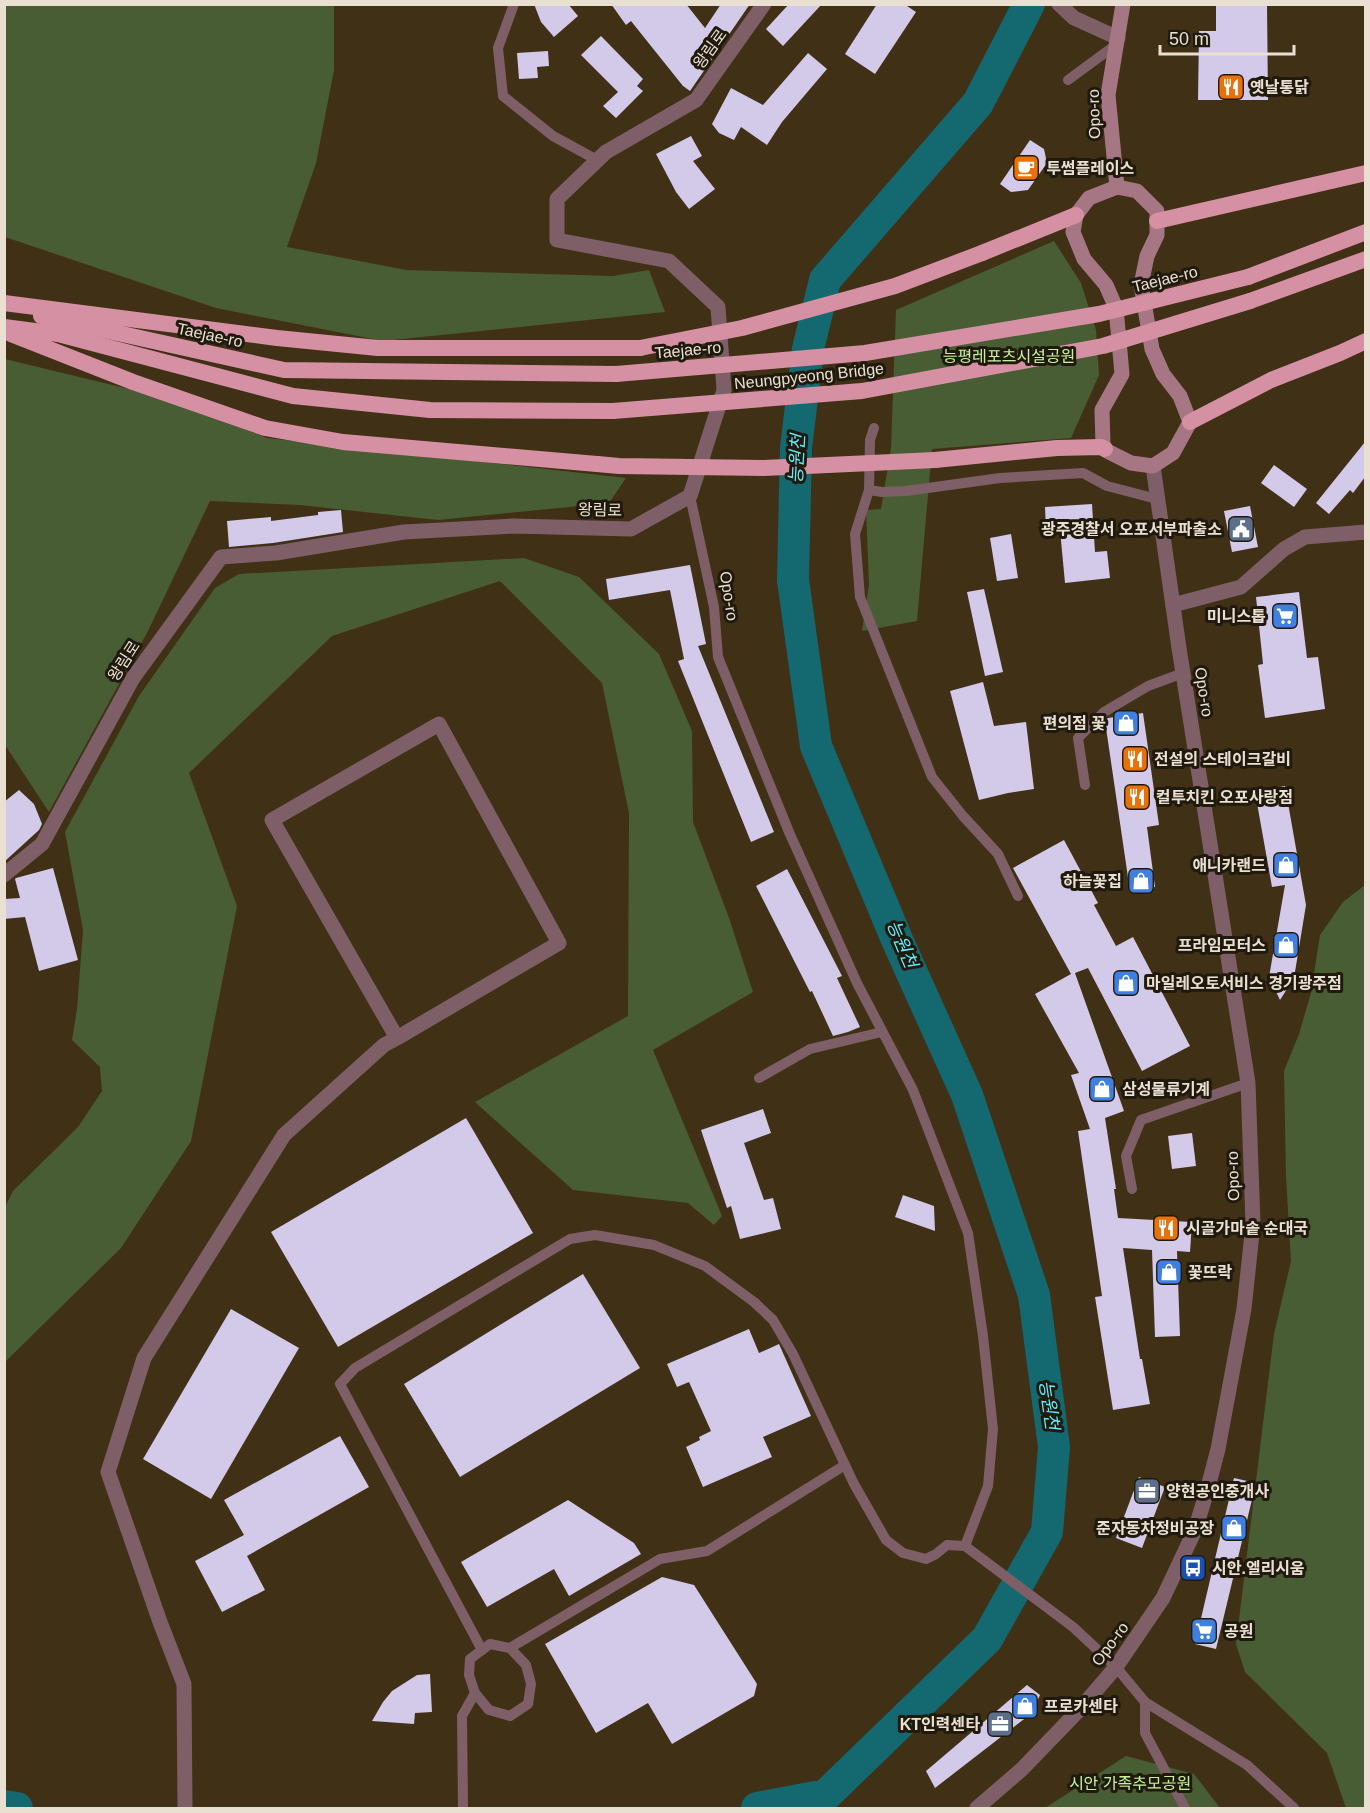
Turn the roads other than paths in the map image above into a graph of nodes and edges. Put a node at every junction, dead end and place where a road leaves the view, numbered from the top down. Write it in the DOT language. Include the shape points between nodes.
graph roads {
  1 [pos="514,4"];
  2 [pos="764,4"];
  3 [pos="1059,4"];
  4 [pos="1123,4"];
  5 [pos="1117,41"];
  6 [pos="1068,81"];
  7 [pos="597,160"];
  8 [pos="1365,173"];
  9 [pos="1117,187"];
  10 [pos="1076,215"];
  11 [pos="1157,221"];
  12 [pos="1365,232"];
  13 [pos="1365,259"];
  14 [pos="4,305"];
  15 [pos="4,329"];
  16 [pos="1365,341"];
  17 [pos="1190,422"];
  18 [pos="874,428"];
  19 [pos="1105,449"];
  20 [pos="1153,465"];
  21 [pos="868,490"];
  22 [pos="690,495"];
  23 [pos="1157,498"];
  24 [pos="1365,532"];
  25 [pos="1173,605"];
  26 [pos="1183,673"];
  27 [pos="1085,784"];
  28 [pos="4,875"];
  29 [pos="1018,896"];
  30 [pos="882,1032"];
  31 [pos="397,1038"];
  32 [pos="759,1078"];
  33 [pos="1248,1083"];
  34 [pos="1132,1189"];
  35 [pos="845,1465"];
  36 [pos="965,1546"];
  37 [pos="510,1648"];
  38 [pos="482,1650"];
  39 [pos="1116,1667"];
  40 [pos="475,1693"];
  41 [pos="1145,1702"];
  42 [pos="185,1809"];
  43 [pos="464,1809"];
  44 [pos="977,1809"];
  45 [pos="1185,1809"];
  46 [pos="1294,1809"];
  1 -- 7 [label="lane" via="498,48 503,96 553,136"];
  2 -- 7 [label="street, 왕림로" via="696,99"];
  3 -- 5 [label="street" via="1074,18"];
  4 -- 5 [label="main road, Opo-ro"];
  5 -- 6 [label="lane"];
  5 -- 9 [label="main road, Opo-ro" via="1108,95"];
  7 -- 22 [label="street, 왕림로" via="557,199 557,240 669,261 718,307 724,390"];
  8 -- 11 [label="highway"];
  9 -- 10 [label="main road" via="1089,198"];
  9 -- 11 [label="main road" via="1137,191 1157,211"];
  10 -- 14 [label="highway, bridge" via="895,286 742,328 640,348 378,348"];
  10 -- 19 [label="main road" via="1073,232 1084,260 1106,285 1116,308 1122,374 1102,410"];
  11 -- 17 [label="main road" via="1157,235 1147,256 1142,285 1150,339 1163,374 1180,396"];
  12 -- 14 [label="highway, Taejae-ro, bridge" via="1248,277 1099,314 865,353 616,374 284,370"];
  13 -- 15 [label="highway, Neungpyeong Bridge, bridge" via="1250,302 1103,346 862,391 613,411 430,410 293,396 58,334"];
  15 -- 19 [label="highway, bridge" via="133,382 265,428 343,442 619,466 764,468 935,460 1057,448"];
  16 -- 17 [label="highway" via="1271,380"];
  17 -- 20 [label="main road" via="1173,453"];
  18 -- 21 [label="lane"];
  19 -- 20 [label="main road" via="1131,462"];
  20 -- 23 [label="street, Opo-ro"];
  21 -- 23 [label="lane" via="906,491 1000,478 1083,473 1107,486"];
  21 -- 29 [label="lane" via="855,534 860,597 932,777 998,854"];
  22 -- 28 [label="street, 왕림로" via="631,529 513,526 404,531 276,553 221,556 133,678 42,844"];
  22 -- 30 [label="lane, Opo-ro" via="714,607 718,657 789,832"];
  23 -- 25 [label="street, Opo-ro"];
  24 -- 25 [label="street" via="1305,537 1284,549 1240,587"];
  25 -- 26 [label="street, Opo-ro"];
  26 -- 27 [label="lane" via="1148,686 1104,712 1078,738"];
  26 -- 33 [label="street, Opo-ro"];
  30 -- 32 [label="lane" via="810,1049"];
  30 -- 36 [label="lane, Opo-ro" via="914,1090 968,1233 993,1429 988,1486"];
  31 -- 31 [label="street" via="559,943 439,724 272,820"];
  31 -- 42 [label="street" via="384,1045 284,1135 144,1358 108,1472 184,1684"];
  33 -- 34 [label="lane" via="1141,1120 1126,1156"];
  33 -- 39 [label="street, Opo-ro" via="1253,1224 1244,1309 1218,1449 1195,1530 1181,1563 1163,1598"];
  35 -- 36 [label="lane" via="886,1540 903,1553 926,1559 946,1545"];
  35 -- 37 [label="lane" via="707,1551 660,1558"];
  35 -- 38 [label="lane" via="793,1354 773,1320 754,1302 705,1266 654,1245 595,1235 570,1239 355,1368 340,1384"];
  36 -- 39 [label="lane" via="1073,1627"];
  37 -- 38 [label="lane" via="490,1644"];
  37 -- 40 [label="lane" via="526,1665 531,1684 528,1704 510,1716 489,1710"];
  38 -- 40 [label="lane" via="470,1659 469,1675"];
  39 -- 41 [label="lane"];
  39 -- 44 [label="street, Opo-ro" via="1053,1739"];
  40 -- 43 [label="lane" via="462,1716"];
  41 -- 45 [label="lane" via="1145,1733"];
  41 -- 46 [label="lane" via="1247,1765"];
}
